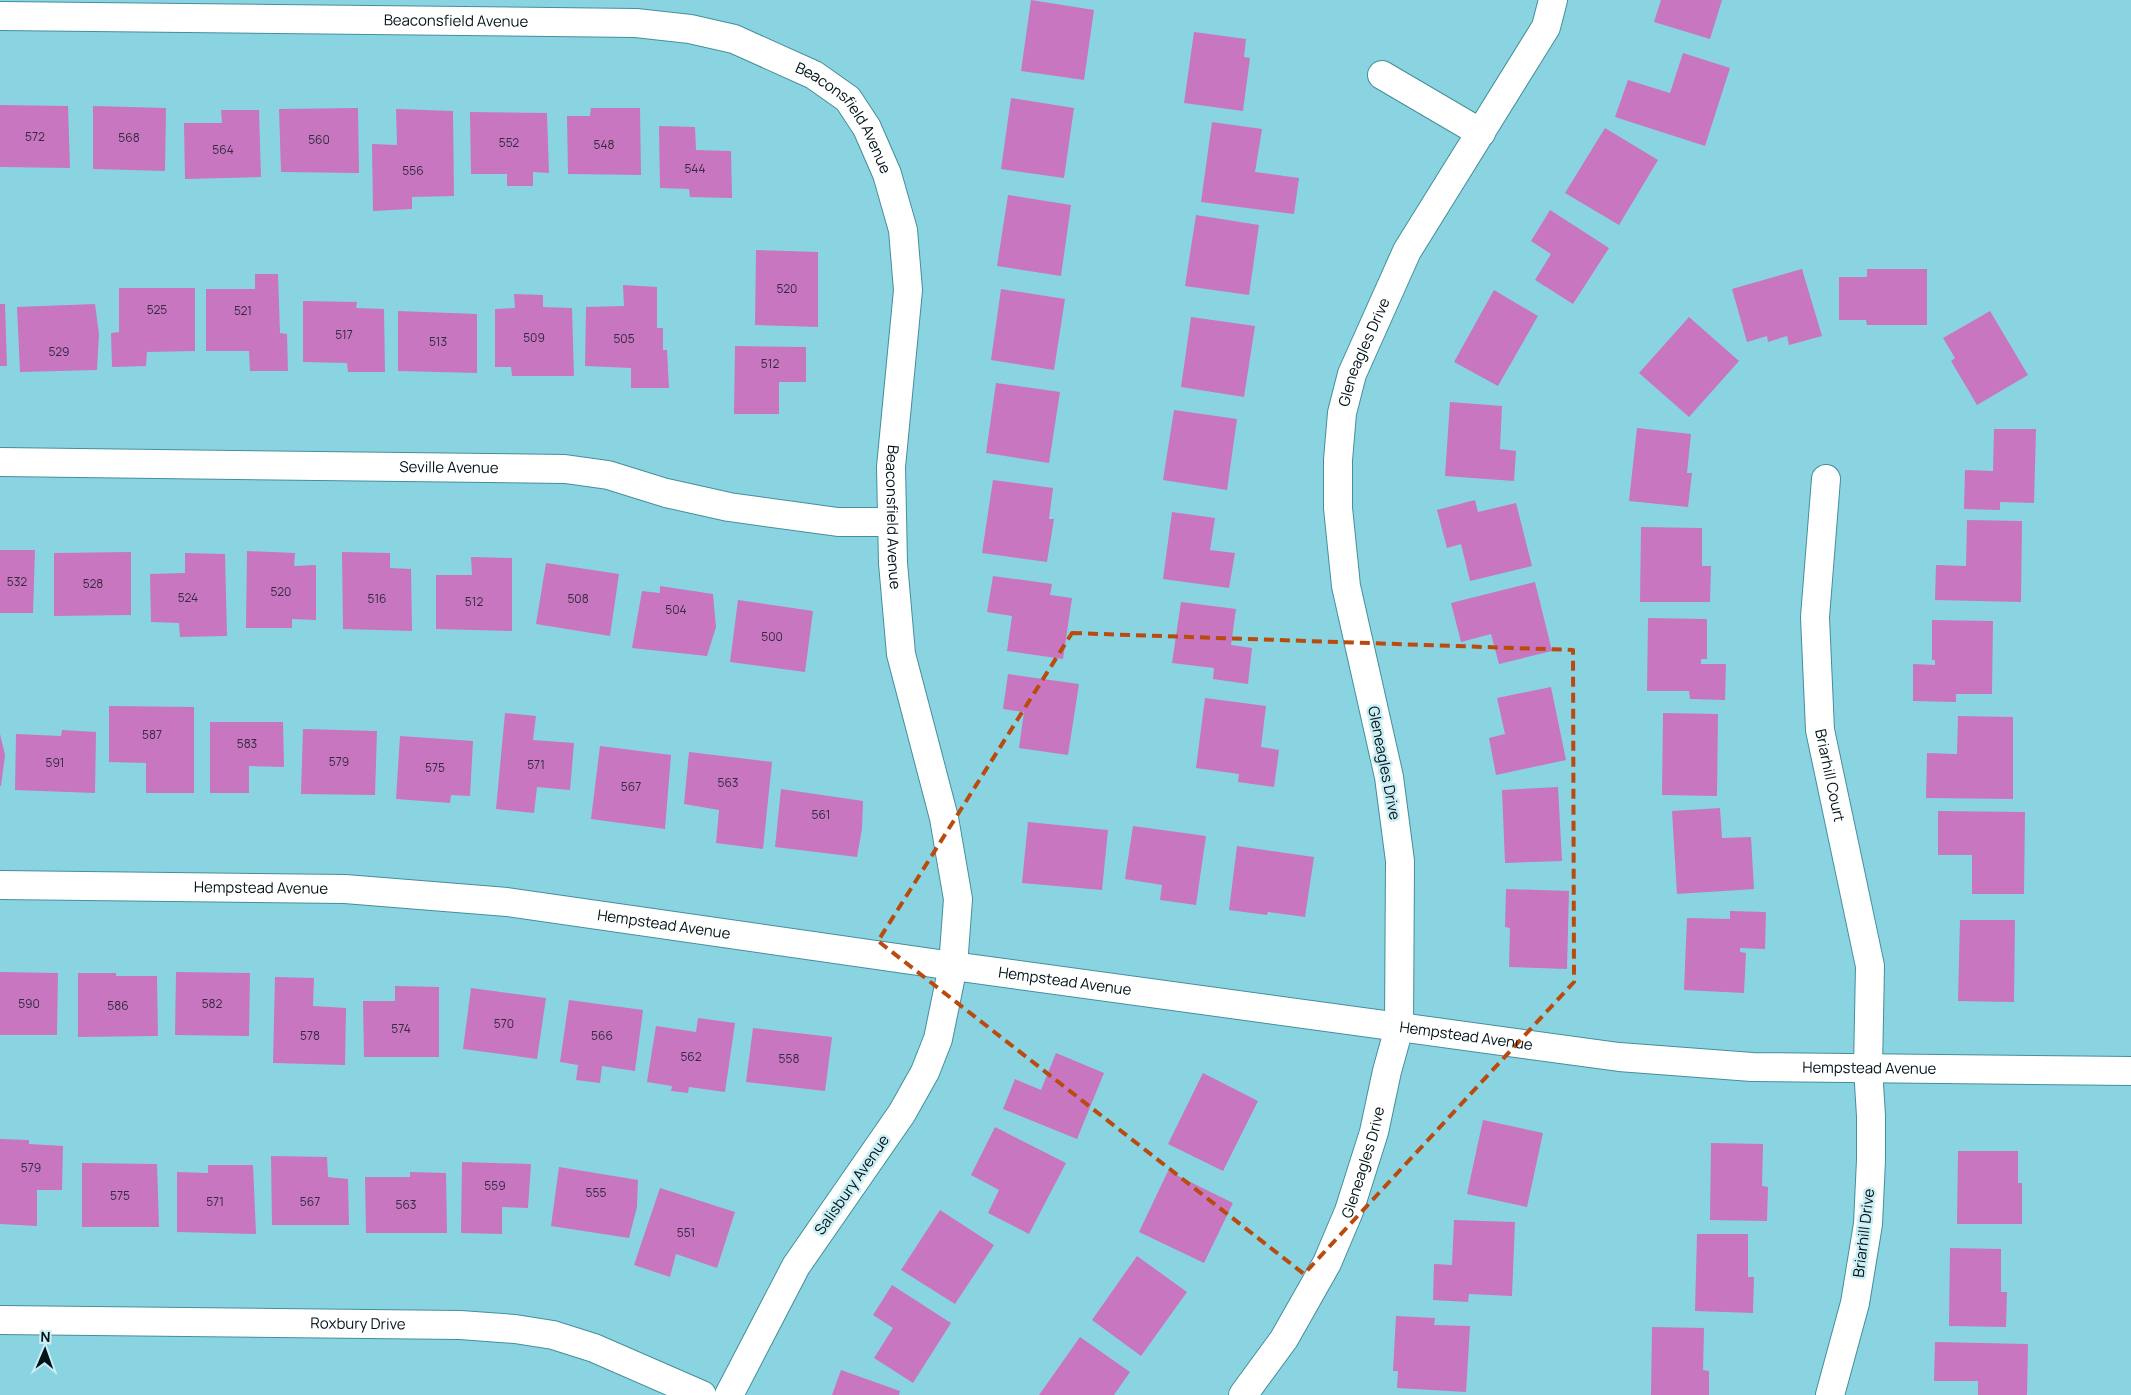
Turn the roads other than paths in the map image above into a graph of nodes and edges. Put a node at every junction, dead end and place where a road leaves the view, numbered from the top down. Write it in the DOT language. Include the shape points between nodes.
graph roads {
  1 [pos="1553,0"];
  2 [pos="0,16"];
  3 [pos="1382,75"];
  4 [pos="1481,133"];
  5 [pos="0,462"];
  6 [pos="1826,479"];
  7 [pos="891,522"];
  8 [pos="0,885"];
  9 [pos="953,966"];
  10 [pos="1399,1028"];
  11 [pos="1868,1068"];
  12 [pos="2131,1071"];
  13 [pos="0,1320"];
  14 [pos="702,1395"];
  15 [pos="729,1395"];
  16 [pos="1243,1395"];
  17 [pos="1830,1395"];
  1 -- 4 [label="street, Gleneagles Drive" via="1546,27"];
  2 -- 7 [label="street, Beaconsfield Avenue" via="636,23 734,38 814,75 848,99 867,128 887,174 903,230 908,290 891,467"];
  3 -- 4 [label="street"];
  4 -- 10 [label="street, Gleneagles Drive" via="1407,251 1352,374 1342,413 1338,508 1346,586 1390,777 1400,861"];
  5 -- 7 [label="street, Seville Avenue" via="565,469 608,476 728,507 838,522"];
  6 -- 11 [label="street, Briarhill Court" via="1815,617 1820,730 1870,966"];
  7 -- 9 [label="street, Beaconsfield Avenue" via="901,654 944,818 958,899"];
  8 -- 9 [label="street, Hempstead Avenue" via="345,889 498,902"];
  9 -- 10 [label="street, Hempstead Avenue"];
  9 -- 15 [label="street, Salisbury Avenue" via="938,1039 925,1072 902,1112 796,1266"];
  10 -- 11 [label="street, Hempstead Avenue" via="1619,1057 1752,1066"];
  10 -- 16 [label="street, Gleneagles Drive" via="1374,1132 1349,1211 1327,1263 1284,1339"];
  11 -- 12 [label="street, Hempstead Avenue"];
  11 -- 17 [label="street, Briarhill Drive" via="1871,1160 1868,1224 1855,1303"];
  13 -- 14 [label="street, Roxbury Drive" via="460,1325 516,1329 553,1335 594,1348"];
}
